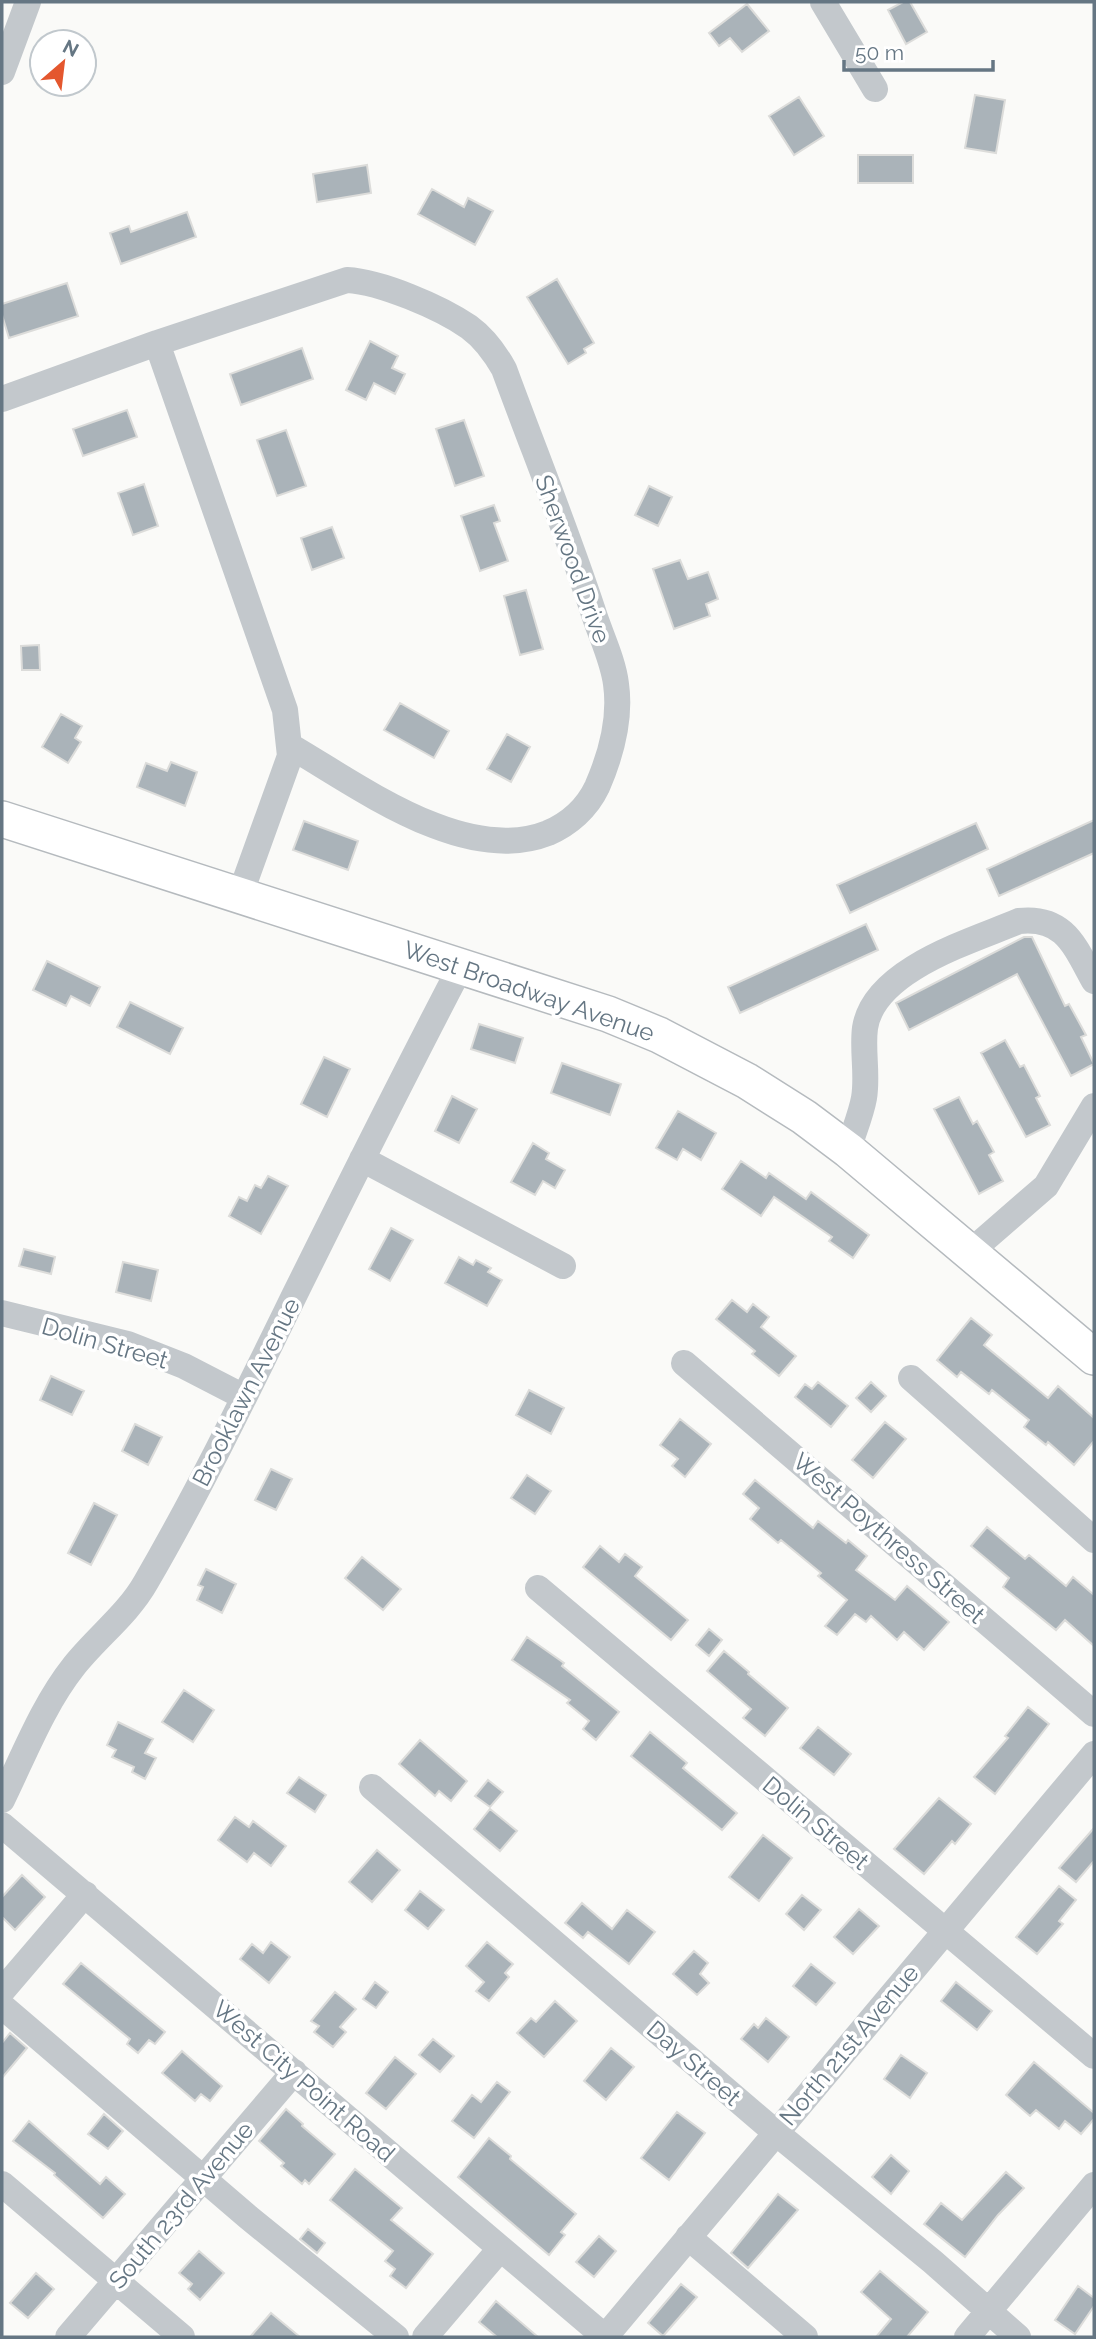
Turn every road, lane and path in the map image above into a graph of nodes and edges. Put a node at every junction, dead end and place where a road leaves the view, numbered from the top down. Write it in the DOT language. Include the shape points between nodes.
graph roads {
  1 [pos="28,2"];
  2 [pos="823,2"];
  3 [pos="2,72"];
  4 [pos="875,89"];
  5 [pos="158,343"];
  6 [pos="2,399"];
  7 [pos="290,746"];
  8 [pos="2,819"];
  9 [pos="240,895"];
  10 [pos="461,966"];
  11 [pos="1094,981"];
  12 [pos="1094,1106"];
  13 [pos="848,1150"];
  14 [pos="362,1159"];
  15 [pos="970,1252"];
  16 [pos="563,1266"];
  17 [pos="2,1313"];
  18 [pos="1094,1357"];
  19 [pos="684,1363"];
  20 [pos="911,1378"];
  21 [pos="244,1397"];
  22 [pos="1094,1540"];
  23 [pos="538,1588"];
  24 [pos="1094,1714"];
  25 [pos="1094,1754"];
  26 [pos="372,1787"];
  27 [pos="2,1800"];
  28 [pos="2,1825"];
  29 [pos="85,1894"];
  30 [pos="944,1931"];
  31 [pos="2,1991"];
  32 [pos="2,2006"];
  33 [pos="1094,2056"];
  34 [pos="294,2072"];
  35 [pos="775,2132"];
  36 [pos="203,2179"];
  37 [pos="2,2184"];
  38 [pos="1094,2185"];
  39 [pos="688,2237"];
  40 [pos="500,2249"];
  41 [pos="116,2281"];
  42 [pos="989,2311"];
  43 [pos="68,2337"];
  44 [pos="182,2337"];
  45 [pos="396,2337"];
  46 [pos="425,2337"];
  47 [pos="605,2337"];
  48 [pos="805,2337"];
  49 [pos="967,2337"];
  50 [pos="1018,2337"];
  1 -- 3 [label="street"];
  2 -- 4 [label="street"];
  5 -- 6 [label="street, Sherwood Drive"];
  5 -- 7 [label="street" via="285,710"];
  5 -- 7 [label="street, Sherwood Drive" via="347,280 376,284 468,327 486,342 504,369 616,682 613,741 594,793 558,829 517,841 469,837 426,822"];
  7 -- 9 [label="street"];
  8 -- 9 [label="main road, West Broadway Avenue"];
  9 -- 10 [label="main road, West Broadway Avenue"];
  10 -- 13 [label="main road, West Broadway Avenue" via="659,1035 747,1081"];
  10 -- 14 [label="street, Brooklawn Avenue"];
  11 -- 13 [label="street" via="1061,929 1034,919 1019,921 926,962 892,984 871,1010 865,1028 864,1098"];
  12 -- 15 [label="street" via="1046,1186"];
  13 -- 15 [label="main road, West Broadway Avenue"];
  14 -- 16 [label="street"];
  14 -- 21 [label="street, Brooklawn Avenue"];
  15 -- 18 [label="main road, West Broadway Avenue"];
  17 -- 21 [label="street, Dolin Street" via="128,1344"];
  19 -- 24 [label="street, West Poythress Street"];
  20 -- 22 [label="street"];
  21 -- 27 [label="street, Brooklawn Avenue" via="144,1586 62,1684"];
  23 -- 30 [label="street, Dolin Street"];
  25 -- 30 [label="street, North 21st Avenue"];
  26 -- 35 [label="street, Day Street"];
  28 -- 29 [label="street, West City Point Road"];
  29 -- 31 [label="street"];
  29 -- 34 [label="street, West City Point Road"];
  30 -- 33 [label="street, Dolin Street"];
  30 -- 35 [label="street, North 21st Avenue"];
  32 -- 36 [label="street"];
  34 -- 36 [label="street, South 23rd Avenue"];
  34 -- 40 [label="street, West City Point Road"];
  35 -- 39 [label="street, North 21st Avenue"];
  35 -- 42 [label="street, Day Street"];
  36 -- 41 [label="street, South 23rd Avenue"];
  36 -- 45 [label="street"];
  37 -- 41 [label="street"];
  38 -- 42 [label="street"];
  39 -- 47 [label="street, North 21st Avenue"];
  39 -- 48 [label="street"];
  40 -- 46 [label="street"];
  40 -- 47 [label="street, West City Point Road"];
  41 -- 43 [label="street, South 23rd Avenue"];
  41 -- 44 [label="street"];
  42 -- 49 [label="street"];
  42 -- 50 [label="street, Day Street"];
}
